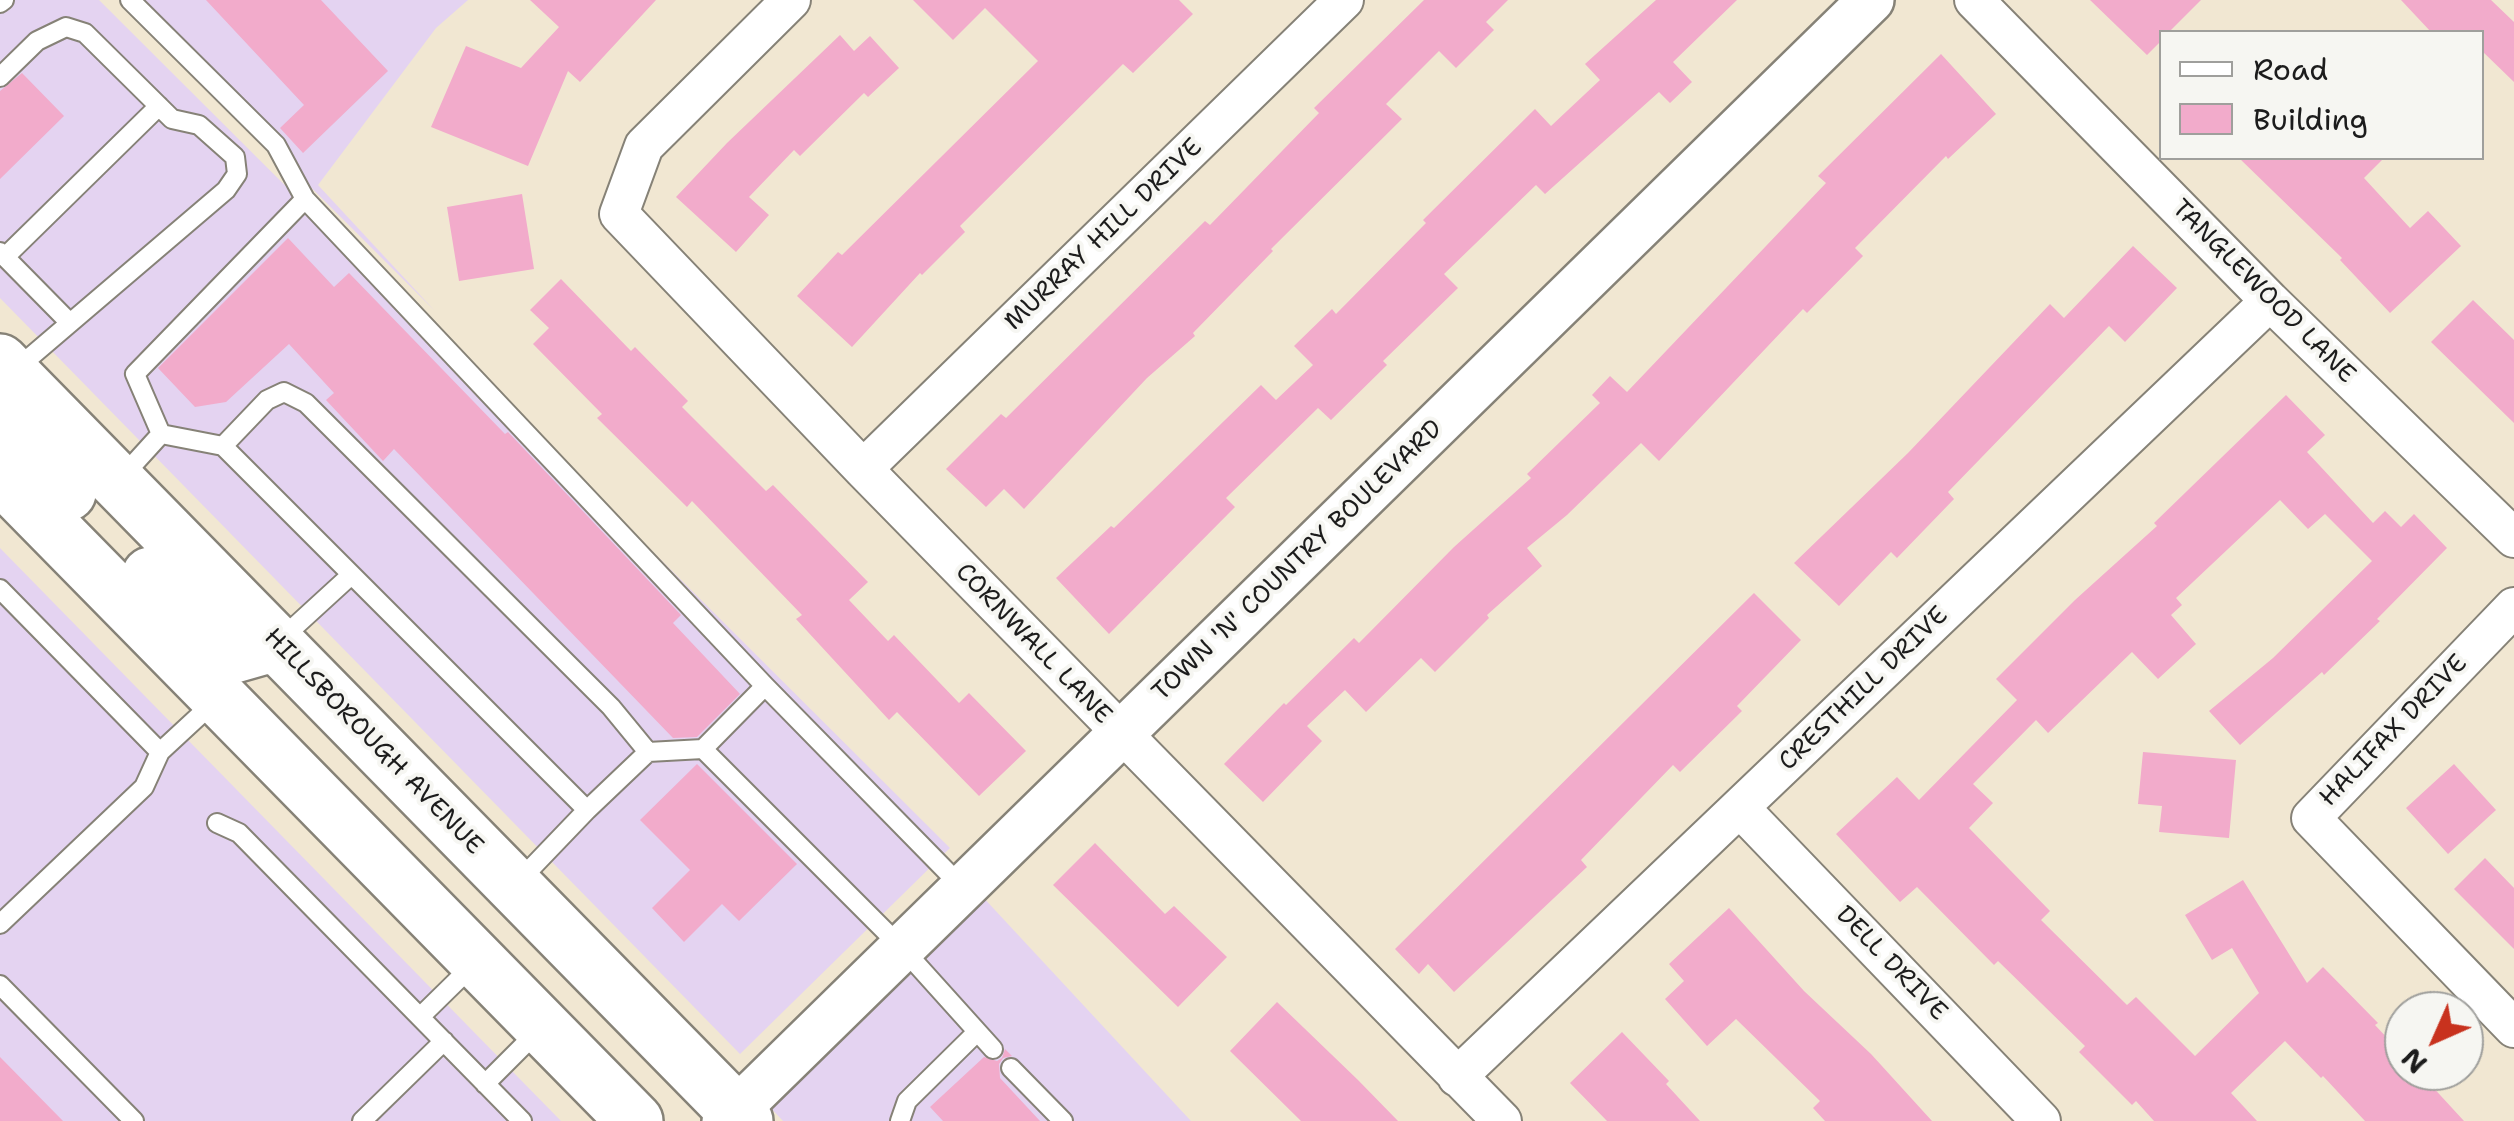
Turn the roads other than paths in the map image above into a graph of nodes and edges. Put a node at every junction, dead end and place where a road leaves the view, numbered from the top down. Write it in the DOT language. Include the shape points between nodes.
graph roads {
  1 [pos="130,0"];
  2 [pos="791,0"];
  3 [pos="1344,0"];
  4 [pos="1872,0"];
  5 [pos="1974,0"];
  6 [pos="0,77"];
  7 [pos="159,106"];
  8 [pos="305,199"];
  9 [pos="2,254"];
  10 [pos="2270,301"];
  11 [pos="70,323"];
  12 [pos="4,386"];
  13 [pos="161,434"];
  14 [pos="223,446"];
  15 [pos="863,469"];
  16 [pos="0,475"];
  17 [pos="117,482"];
  18 [pos="2514,538"];
  19 [pos="350,576"];
  20 [pos="0,590"];
  21 [pos="2514,606"];
  22 [pos="276,643"];
  23 [pos="765,686"];
  24 [pos="219,698"];
  25 [pos="1121,734"];
  26 [pos="703,748"];
  27 [pos="160,752"];
  28 [pos="648,752"];
  29 [pos="1740,808"];
  30 [pos="587,810"];
  31 [pos="217,822"];
  32 [pos="514,886"];
  33 [pos="963,888"];
  34 [pos="0,924"];
  35 [pos="902,948"];
  36 [pos="478,961"];
  37 [pos="0,985"];
  38 [pos="420,1018"];
  39 [pos="542,1027"];
  40 [pos="2514,1028"];
  41 [pos="977,1032"];
  42 [pos="444,1041"];
  43 [pos="993,1049"];
  44 [pos="1011,1068"];
  45 [pos="1457,1078"];
  46 [pos="486,1084"];
  47 [pos="735,1118"];
  48 [pos="134,1121"];
  49 [pos="362,1121"];
  50 [pos="522,1121"];
  51 [pos="635,1121"];
  52 [pos="900,1121"];
  53 [pos="1063,1121"];
  54 [pos="1502,1121"];
  55 [pos="2041,1121"];
  1 -- 8 [label="lane" via="276,144"];
  2 -- 15 [label="street, CORNWALL LANE" via="644,146 619,214"];
  3 -- 15 [label="street, MURRAY HILL DRIVE"];
  4 -- 25 [label="street, TOWN 'N' COUNTRY BOULEVARD"];
  5 -- 10 [label="street, TANGLEWOOD LANE"];
  6 -- 7 [label="lane" via="37,41 66,27 84,33"];
  7 -- 9 [label="lane"];
  7 -- 11 [label="lane" via="172,120 199,124 234,158 237,174"];
  8 -- 13 [label="lane" via="135,374"];
  8 -- 23 [label="lane"];
  9 -- 11 [label="lane"];
  10 -- 18 [label="street, TANGLEWOOD LANE"];
  10 -- 29 [label="street, CRESTHILL DRIVE"];
  11 -- 12 [label="lane"];
  12 -- 17 [label="main road, HILLSBOROUGH AVENUE"];
  12 -- 22 [label="main road" via="177,602 234,655"];
  13 -- 14 [label="lane"];
  13 -- 17 [label="lane"];
  14 -- 19 [label="lane"];
  14 -- 28 [label="lane" via="267,400 284,392 306,403 612,707"];
  15 -- 25 [label="street, CORNWALL LANE"];
  16 -- 24 [label="main road"];
  17 -- 22 [label="main road, HILLSBOROUGH AVENUE"];
  19 -- 22 [label="lane"];
  19 -- 30 [label="lane"];
  20 -- 27 [label="lane"];
  21 -- 40 [label="street, HALIFAX DRIVE" via="2311,818"];
  22 -- 32 [label="main road, HILLSBOROUGH AVENUE"];
  23 -- 26 [label="lane"];
  23 -- 33 [label="lane"];
  24 -- 27 [label="lane"];
  24 -- 36 [label="main road"];
  25 -- 33 [label="street, TOWN 'N' COUNTRY BOULEVARD"];
  25 -- 45 [label="street, CORNWALL LANE"];
  26 -- 28 [label="lane"];
  26 -- 35 [label="lane"];
  27 -- 34 [label="lane" via="144,788"];
  28 -- 30 [label="lane"];
  29 -- 45 [label="street, CRESTHILL DRIVE"];
  29 -- 55 [label="street, DELL DRIVE"];
  30 -- 32 [label="lane"];
  31 -- 38 [label="lane" via="240,833"];
  32 -- 47 [label="main road, HILLSBOROUGH AVENUE"];
  33 -- 35 [label="street, TOWN 'N' COUNTRY BOULEVARD"];
  35 -- 41 [label="lane"];
  35 -- 47 [label="street, TOWN 'N' COUNTRY BOULEVARD"];
  36 -- 38 [label="lane"];
  36 -- 39 [label="main road"];
  37 -- 48 [label="lane"];
  38 -- 42 [label="lane"];
  39 -- 46 [label="lane"];
  39 -- 51 [label="main road"];
  41 -- 43 [label="lane"];
  41 -- 52 [label="lane" via="906,1101"];
  42 -- 46 [label="lane"];
  42 -- 49 [label="lane"];
  44 -- 53 [label="lane"];
  45 -- 54 [label="street, CORNWALL LANE"];
  46 -- 50 [label="lane"];
}
